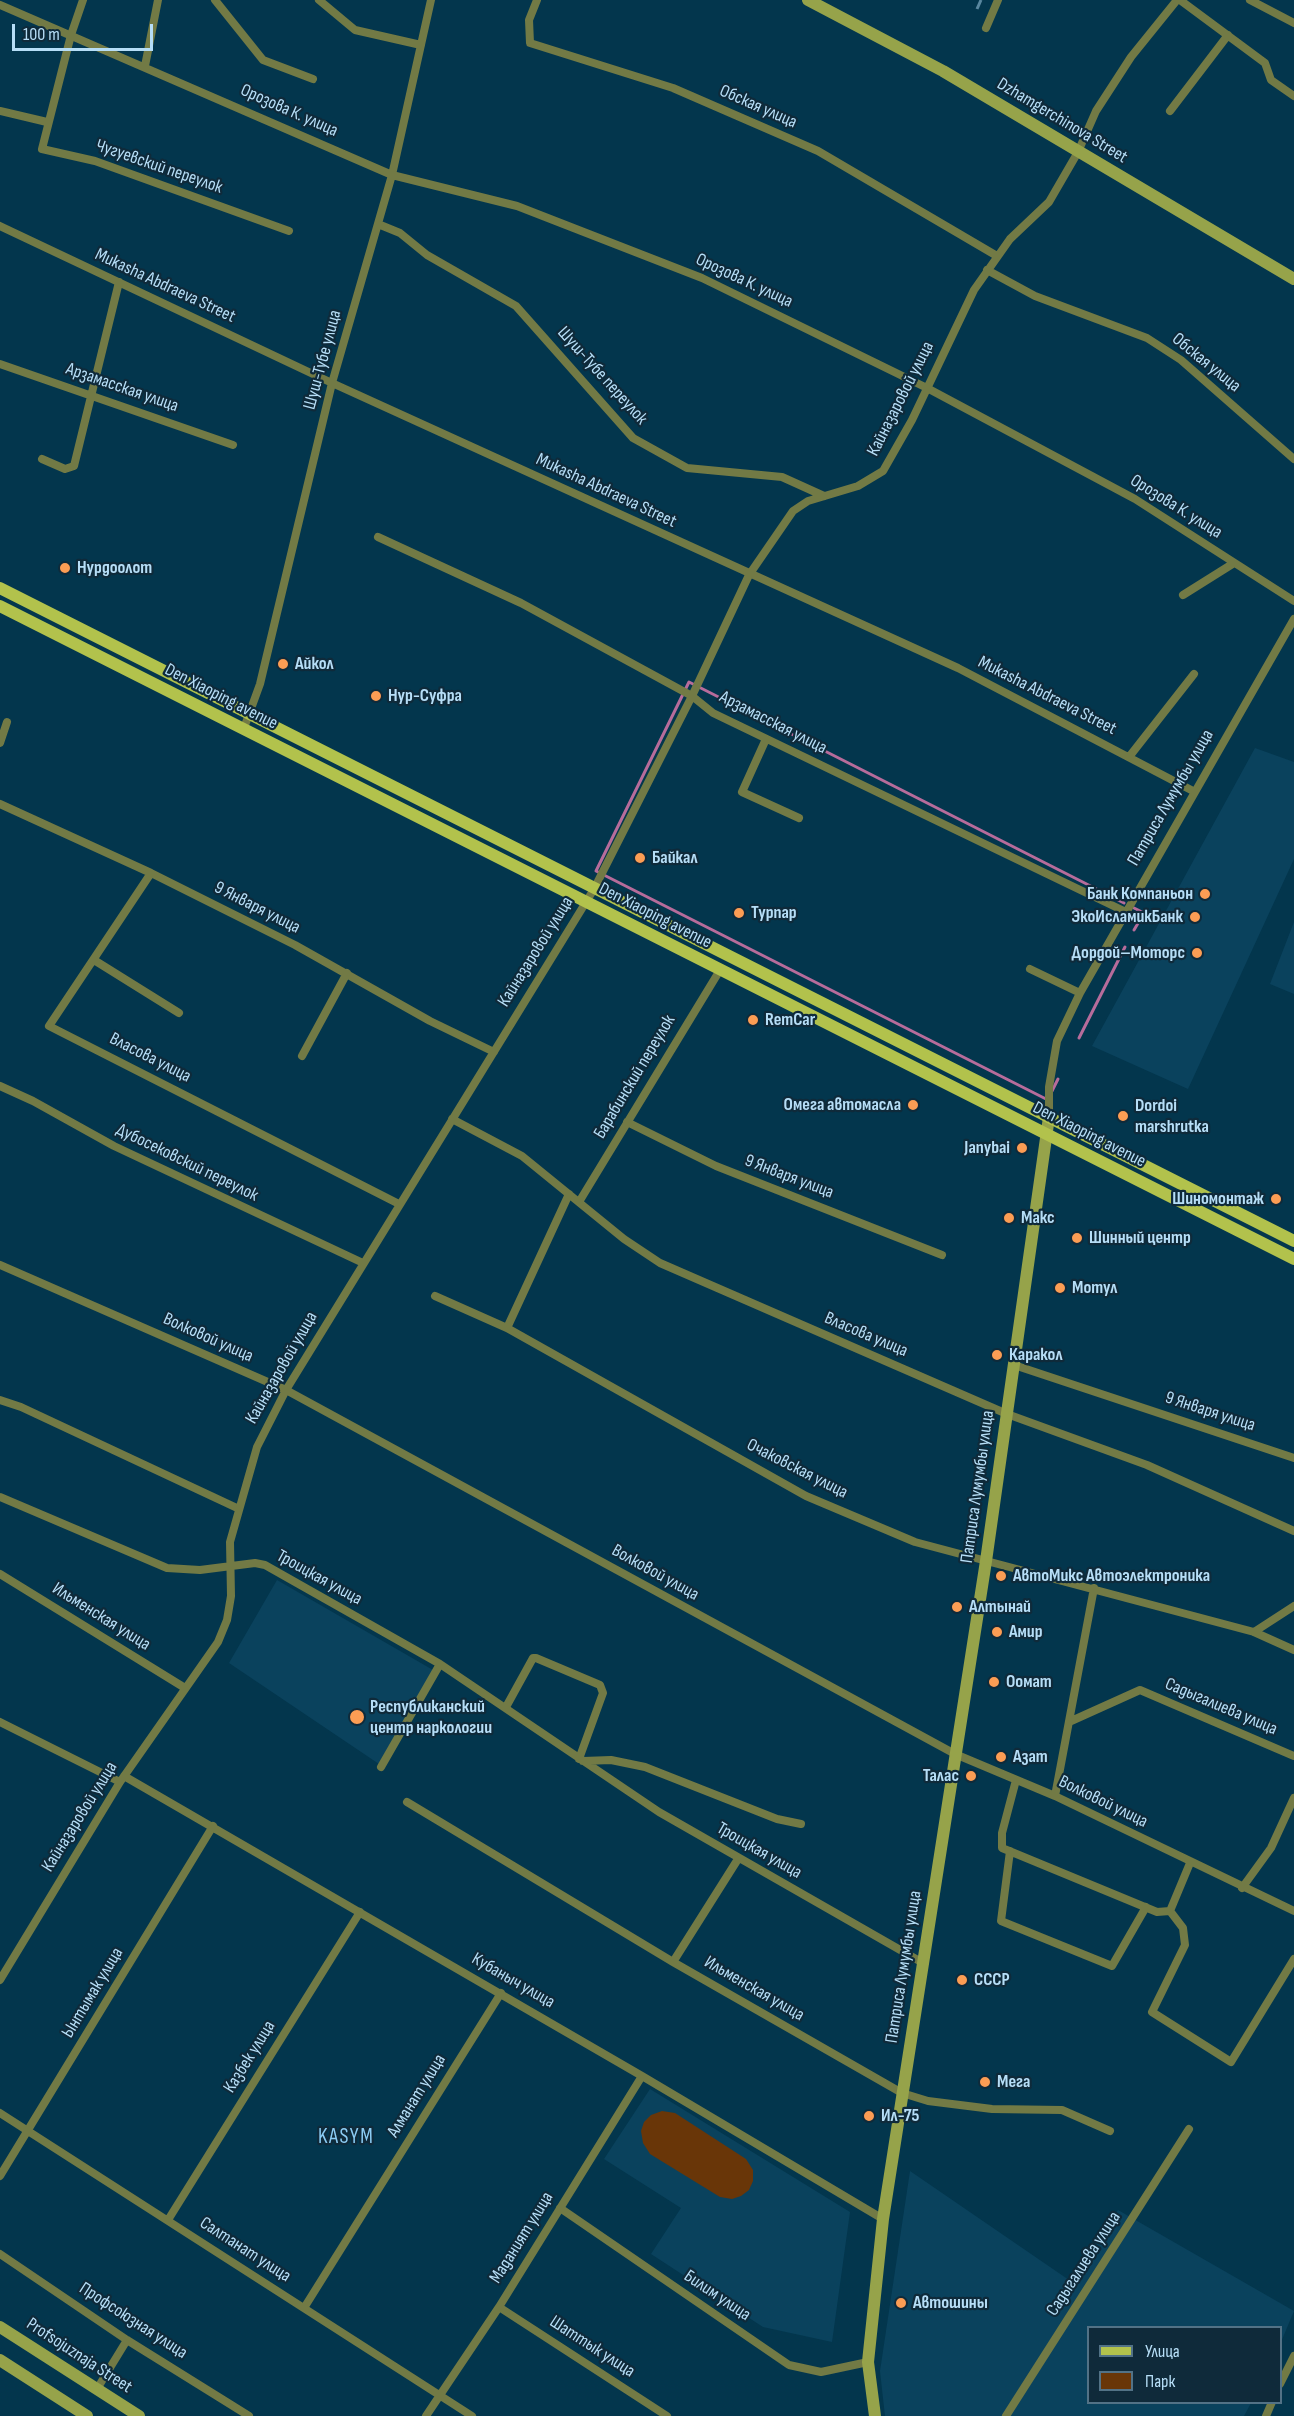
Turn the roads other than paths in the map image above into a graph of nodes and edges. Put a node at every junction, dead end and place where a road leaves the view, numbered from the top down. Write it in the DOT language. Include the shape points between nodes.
graph roads {
  1 [pos="83,0"];
  2 [pos="158,0"];
  3 [pos="215,0"];
  4 [pos="319,0"];
  5 [pos="431,0"];
  6 [pos="537,0"];
  7 [pos="808,0"];
  8 [pos="998,0"];
  9 [pos="1178,0"];
  10 [pos="1250,0"];
  11 [pos="0,5"];
  12 [pos="1294,23"];
  13 [pos="986,28"];
  14 [pos="71,35"];
  15 [pos="1228,35"];
  16 [pos="421,45"];
  17 [pos="145,66"];
  18 [pos="313,79"];
  19 [pos="1294,96"];
  20 [pos="0,111"];
  21 [pos="1170,111"];
  22 [pos="47,122"];
  23 [pos="1078,152"];
  24 [pos="392,175"];
  25 [pos="378,224"];
  26 [pos="0,226"];
  27 [pos="289,231"];
  28 [pos="997,256"];
  29 [pos="987,270"];
  30 [pos="1294,279"];
  31 [pos="119,282"];
  32 [pos="0,364"];
  33 [pos="332,383"];
  34 [pos="927,388"];
  35 [pos="92,394"];
  36 [pos="233,445"];
  37 [pos="42,459"];
  38 [pos="1294,459"];
  39 [pos="824,496"];
  40 [pos="378,537"];
  41 [pos="1234,562"];
  42 [pos="749,575"];
  43 [pos="0,588"];
  44 [pos="1183,595"];
  45 [pos="1294,601"];
  46 [pos="0,606"];
  47 [pos="1294,619"];
  48 [pos="1194,674"];
  49 [pos="692,696"];
  50 [pos="251,713"];
  51 [pos="7,722"];
  52 [pos="244,728"];
  53 [pos="765,739"];
  54 [pos="0,743"];
  55 [pos="1129,757"];
  56 [pos="1195,792"];
  57 [pos="0,804"];
  58 [pos="798,818"];
  59 [pos="151,873"];
  60 [pos="594,889"];
  61 [pos="587,901"];
  62 [pos="1126,912"];
  63 [pos="94,960"];
  64 [pos="1030,969"];
  65 [pos="720,970"];
  66 [pos="346,973"];
  67 [pos="1080,993"];
  68 [pos="833,1009"];
  69 [pos="179,1013"];
  70 [pos="826,1023"];
  71 [pos="494,1052"];
  72 [pos="302,1056"];
  73 [pos="0,1086"];
  74 [pos="1048,1117"];
  75 [pos="452,1119"];
  76 [pos="627,1122"];
  77 [pos="1047,1133"];
  78 [pos="569,1194"];
  79 [pos="579,1202"];
  80 [pos="399,1204"];
  81 [pos="1294,1241"];
  82 [pos="942,1255"];
  83 [pos="1294,1259"];
  84 [pos="363,1263"];
  85 [pos="0,1265"];
  86 [pos="435,1296"];
  87 [pos="507,1328"];
  88 [pos="1014,1365"];
  89 [pos="285,1390"];
  90 [pos="0,1400"];
  91 [pos="1007,1414"];
  92 [pos="1294,1458"];
  93 [pos="0,1497"];
  94 [pos="237,1508"];
  95 [pos="1294,1531"];
  96 [pos="986,1561"];
  97 [pos="230,1568"];
  98 [pos="0,1574"];
  99 [pos="1094,1588"];
  100 [pos="1294,1606"];
  101 [pos="1254,1632"];
  102 [pos="1294,1650"];
  103 [pos="440,1665"];
  104 [pos="185,1688"];
  105 [pos="506,1707"];
  106 [pos="0,1722"];
  107 [pos="1069,1722"];
  108 [pos="955,1754"];
  109 [pos="1294,1756"];
  110 [pos="581,1760"];
  111 [pos="381,1767"];
  112 [pos="122,1779"];
  113 [pos="1016,1780"];
  114 [pos="1055,1796"];
  115 [pos="1294,1798"];
  116 [pos="406,1802"];
  117 [pos="801,1824"];
  118 [pos="213,1826"];
  119 [pos="1010,1851"];
  120 [pos="738,1859"];
  121 [pos="1190,1863"];
  122 [pos="1242,1888"];
  123 [pos="1146,1907"];
  124 [pos="1170,1911"];
  125 [pos="1294,1911"];
  126 [pos="360,1912"];
  127 [pos="1294,1959"];
  128 [pos="673,1962"];
  129 [pos="923,1963"];
  130 [pos="0,1980"];
  131 [pos="501,1993"];
  132 [pos="642,2076"];
  133 [pos="902,2093"];
  134 [pos="0,2113"];
  135 [pos="1190,2129"];
  136 [pos="28,2131"];
  137 [pos="1110,2131"];
  138 [pos="0,2176"];
  139 [pos="560,2208"];
  140 [pos="883,2219"];
  141 [pos="168,2220"];
  142 [pos="0,2254"];
  143 [pos="499,2307"];
  144 [pos="304,2308"];
  145 [pos="0,2327"];
  146 [pos="127,2340"];
  147 [pos="1294,2356"];
  148 [pos="0,2360"];
  149 [pos="868,2362"];
  150 [pos="1282,2382"];
  151 [pos="97,2389"];
  152 [pos="440,2395"];
  153 [pos="87,2416"];
  154 [pos="139,2416"];
  155 [pos="249,2416"];
  156 [pos="426,2416"];
  157 [pos="472,2416"];
  158 [pos="668,2416"];
  159 [pos="874,2416"];
  160 [pos="1006,2416"];
  1 -- 14 [label="street, Чугуевский переулок"];
  2 -- 17 [label="street"];
  3 -- 18 [label="street, Орозова К. улица" via="263,60"];
  4 -- 16 [label="street" via="355,30"];
  5 -- 16 [label="street, Шуш-Тубе улица"];
  6 -- 28 [label="street, Обская улица" via="530,20 530,43 674,88 818,151"];
  7 -- 23 [label="street, Dzhamgerchinova Street" via="943,71"];
  8 -- 13 [label="street"];
  9 -- 15 [label="street"];
  9 -- 23 [label="street, Кайназаровой улица" via="1131,57 1101,102"];
  10 -- 12 [label="street"];
  11 -- 14 [label="street, Орозова К. улица"];
  14 -- 17 [label="street, Орозова К. улица"];
  14 -- 22 [label="street, Чугуевский переулок"];
  15 -- 19 [label="street" via="1265,63 1271,80"];
  15 -- 21 [label="street"];
  16 -- 24 [label="street, Шуш-Тубе улица"];
  17 -- 24 [label="street, Орозова К. улица"];
  20 -- 22 [label="street"];
  22 -- 27 [label="street, Чугуевский переулок" via="42,149 95,161"];
  23 -- 28 [label="street, Кайназаровой улица" via="1049,202"];
  23 -- 30 [label="street, Dzhamgerchinova Street"];
  24 -- 25 [label="street, Шуш-Тубе улица"];
  24 -- 34 [label="street, Орозова К. улица" via="517,206 702,278"];
  25 -- 33 [label="street, Шуш-Тубе улица"];
  25 -- 39 [label="street, Шуш-Тубе переулок" via="400,233 427,255 516,306 633,438 687,468 782,477"];
  26 -- 31 [label="street, Mukasha Abdraeva Street"];
  28 -- 29 [label="street, Кайназаровой улица"];
  29 -- 34 [label="street, Кайназаровой улица"];
  29 -- 38 [label="street, Обская улица" via="1035,296 1147,338 1181,360"];
  31 -- 33 [label="street, Mukasha Abdraeva Street"];
  31 -- 35 [label="street"];
  32 -- 35 [label="street, Арзамасская улица"];
  33 -- 42 [label="street, Mukasha Abdraeva Street"];
  33 -- 50 [label="street, Шуш-Тубе улица"];
  34 -- 39 [label="street, Кайназаровой улица" via="883,471 858,486"];
  34 -- 41 [label="street, Орозова К. улица" via="1135,499"];
  35 -- 36 [label="street, Арзамасская улица"];
  35 -- 37 [label="street" via="74,466 65,469"];
  39 -- 42 [label="street, Кайназаровой улица" via="793,511"];
  40 -- 49 [label="street, Арзамасская улица" via="521,603"];
  41 -- 44 [label="street"];
  41 -- 45 [label="street, Орозова К. улица"];
  42 -- 49 [label="street, Кайназаровой улица"];
  42 -- 55 [label="street, Mukasha Abdraeva Street" via="958,668"];
  43 -- 50 [label="main road, Den Xiaoping avenue"];
  46 -- 52 [label="main road, Den Xiaoping avenue"];
  47 -- 56 [label="street, Патриса Лумумбы улица"];
  48 -- 55 [label="street"];
  49 -- 53 [label="street, Арзамасская улица" via="713,713"];
  49 -- 60 [label="street, Кайназаровой улица"];
  50 -- 52 [label="street, Шуш-Тубе улица"];
  50 -- 60 [label="main road, Den Xiaoping avenue"];
  51 -- 54 [label="street"];
  52 -- 61 [label="main road, Den Xiaoping avenue"];
  53 -- 58 [label="street" via="742,792"];
  53 -- 62 [label="street, Арзамасская улица"];
  55 -- 56 [label="street, Mukasha Abdraeva Street"];
  56 -- 62 [label="street, Патриса Лумумбы улица"];
  57 -- 59 [label="street, 9 Января улица"];
  59 -- 63 [label="street, Власова улица"];
  59 -- 66 [label="street, 9 Января улица"];
  60 -- 61 [label="street, Кайназаровой улица"];
  60 -- 68 [label="main road, Den Xiaoping avenue"];
  61 -- 65 [label="main road, Den Xiaoping avenue"];
  61 -- 71 [label="street, Кайназаровой улица"];
  62 -- 67 [label="street, Патриса Лумумбы улица"];
  63 -- 69 [label="street"];
  63 -- 80 [label="street, Власова улица" via="49,1026"];
  64 -- 67 [label="street"];
  65 -- 70 [label="main road, Den Xiaoping avenue"];
  65 -- 76 [label="street, Барабинский переулок"];
  66 -- 71 [label="street, 9 Января улица"];
  66 -- 72 [label="street"];
  67 -- 74 [label="street, Патриса Лумумбы улица" via="1057,1041"];
  68 -- 70 [label="main road"];
  68 -- 74 [label="main road, Den Xiaoping avenue"];
  70 -- 77 [label="main road, Den Xiaoping avenue"];
  71 -- 75 [label="street, Кайназаровой улица"];
  73 -- 84 [label="street, Дубосековский переулок" via="114,1146"];
  74 -- 77 [label="street, Патриса Лумумбы улица"];
  74 -- 81 [label="main road, Den Xiaoping avenue"];
  75 -- 78 [label="street, Власова улица" via="522,1155"];
  75 -- 80 [label="street, Кайназаровой улица"];
  76 -- 79 [label="street, Барабинский переулок"];
  76 -- 82 [label="street, 9 Января улица" via="716,1166"];
  77 -- 83 [label="main road, Den Xiaoping avenue"];
  77 -- 88 [label="street, Патриса Лумумбы улица"];
  78 -- 79 [label="street, Власова улица"];
  78 -- 87 [label="street"];
  79 -- 91 [label="street, Власова улица" via="660,1263"];
  80 -- 84 [label="street, Кайназаровой улица"];
  84 -- 89 [label="street, Кайназаровой улица"];
  85 -- 89 [label="street, Волковой улица"];
  86 -- 87 [label="street, Очаковская улица"];
  87 -- 96 [label="street, Очаковская улица" via="806,1496 915,1542"];
  88 -- 91 [label="street, Патриса Лумумбы улица"];
  88 -- 92 [label="street, 9 Января улица"];
  89 -- 94 [label="street, Кайназаровой улица" via="257,1447"];
  89 -- 108 [label="street, Волковой улица"];
  90 -- 94 [label="street"];
  91 -- 95 [label="street, Власова улица" via="1147,1465"];
  91 -- 96 [label="street, Патриса Лумумбы улица"];
  93 -- 97 [label="street, Троицкая улица" via="167,1568"];
  94 -- 97 [label="street, Кайназаровой улица" via="230,1542"];
  96 -- 99 [label="street, Очаковская улица"];
  96 -- 108 [label="street, Патриса Лумумбы улица"];
  97 -- 103 [label="street, Троицкая улица" via="265,1565"];
  97 -- 104 [label="street, Кайназаровой улица" via="227,1620 218,1642"];
  98 -- 104 [label="street, Ильменская улица"];
  99 -- 101 [label="street, Очаковская улица"];
  99 -- 107 [label="street"];
  100 -- 101 [label="street"];
  101 -- 102 [label="street, Очаковская улица"];
  103 -- 105 [label="street, Троицкая улица"];
  103 -- 111 [label="street"];
  104 -- 112 [label="street, Кайназаровой улица"];
  105 -- 110 [label="street, Троицкая улица"];
  105 -- 110 [label="street" via="533,1658 600,1685 603,1693"];
  106 -- 112 [label="street, Кубаныч улица"];
  107 -- 109 [label="street, Садыгалиева улица" via="1140,1690"];
  107 -- 114 [label="street"];
  108 -- 113 [label="street, Волковой улица"];
  108 -- 129 [label="street, Патриса Лумумбы улица"];
  110 -- 117 [label="street, Троицкая улица" via="610,1760 645,1767 767,1815"];
  110 -- 120 [label="street, Троицкая улица"];
  112 -- 118 [label="street, Кубаныч улица"];
  112 -- 130 [label="street, Кайназаровой улица"];
  113 -- 114 [label="street, Волковой улица"];
  113 -- 119 [label="street" via="1002,1833 1002,1848"];
  114 -- 121 [label="street, Волковой улица"];
  115 -- 122 [label="street" via="1271,1848"];
  116 -- 128 [label="street, Ильменская улица"];
  118 -- 126 [label="street, Кубаныч улица"];
  118 -- 136 [label="street, Ынтымак улица"];
  119 -- 123 [label="street"];
  119 -- 123 [label="street" via="1001,1921 1112,1966"];
  120 -- 128 [label="street"];
  120 -- 129 [label="street, Троицкая улица"];
  121 -- 122 [label="street, Волковой улица"];
  121 -- 124 [label="street"];
  122 -- 125 [label="street, Волковой улица"];
  123 -- 124 [label="street" via="1157,1912"];
  124 -- 127 [label="street" via="1183,1928 1185,1945 1152,2012 1231,2062"];
  126 -- 131 [label="street, Кубаныч улица"];
  126 -- 141 [label="street, Казбек улица"];
  128 -- 133 [label="street, Ильменская улица"];
  129 -- 133 [label="street, Патриса Лумумбы улица"];
  131 -- 132 [label="street, Кубаныч улица"];
  131 -- 144 [label="street, Алманат улица"];
  132 -- 139 [label="street, Маданият улица"];
  132 -- 140 [label="street, Кубаныч улица"];
  133 -- 137 [label="street, Ильменская улица" via="928,2101 992,2109 1062,2110"];
  133 -- 140 [label="street, Патриса Лумумбы улица"];
  134 -- 136 [label="street, Салтанат улица"];
  135 -- 160 [label="street, Садыгалиева улица"];
  136 -- 138 [label="street, Ынтымак улица"];
  136 -- 141 [label="street, Салтанат улица"];
  139 -- 143 [label="street, Маданият улица"];
  139 -- 149 [label="street, Билим улица" via="789,2365 821,2372"];
  140 -- 149 [label="street, Патриса Лумумбы улица"];
  141 -- 144 [label="street, Салтанат улица"];
  142 -- 146 [label="street, Профсоюзная улица"];
  143 -- 152 [label="street, Маданият улица"];
  143 -- 158 [label="street, Шаттык улица"];
  144 -- 152 [label="street, Салтанат улица"];
  145 -- 151 [label="street, Profsojuznaja Street"];
  146 -- 151 [label="street"];
  146 -- 155 [label="street, Профсоюзная улица"];
  147 -- 150 [label="street"];
  148 -- 153 [label="street"];
  149 -- 159 [label="street, Патриса Лумумбы улица"];
  151 -- 154 [label="street, Profsojuznaja Street"];
  152 -- 156 [label="street, Маданият улица"];
  152 -- 157 [label="street, Салтанат улица"];
}
